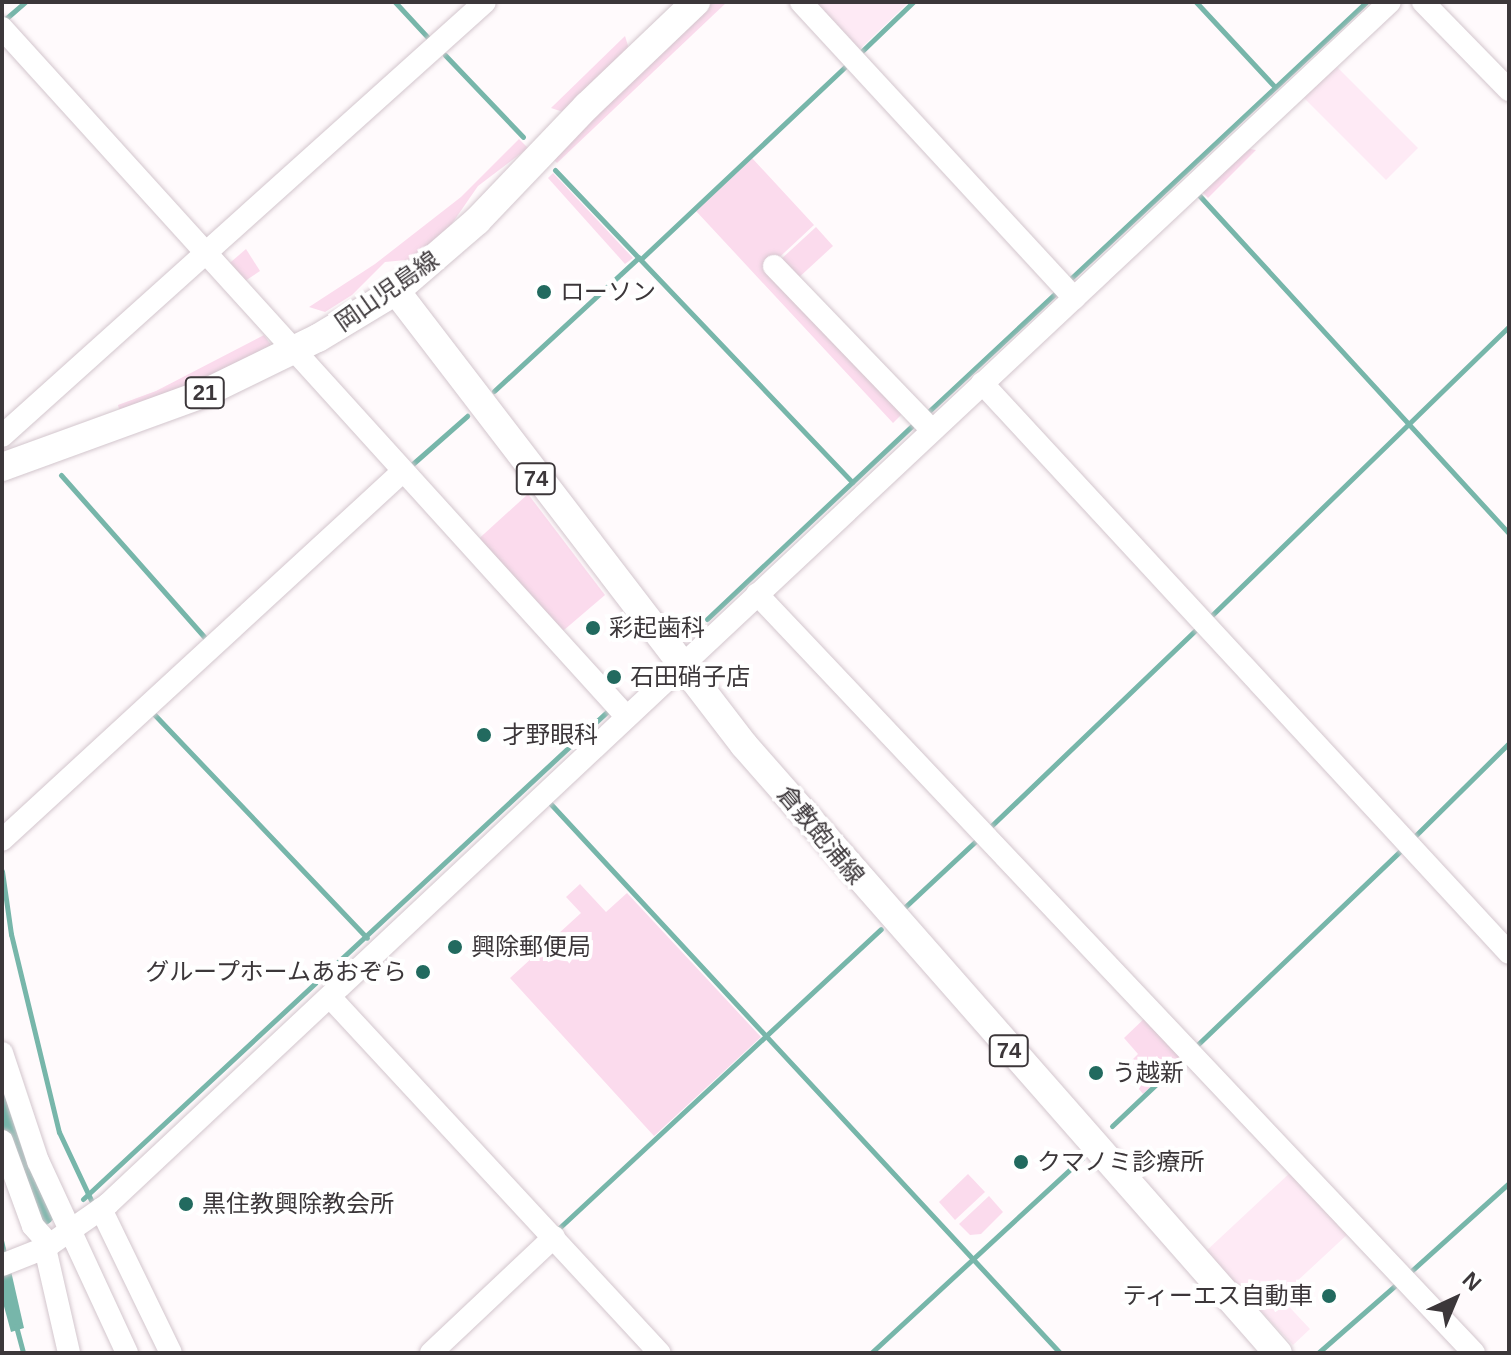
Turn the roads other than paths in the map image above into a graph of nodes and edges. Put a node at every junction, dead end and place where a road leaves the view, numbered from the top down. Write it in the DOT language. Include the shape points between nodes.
graph roads {
  1 [pos="485,2"];
  2 [pos="696,2"];
  3 [pos="801,2"];
  4 [pos="1390,2"];
  5 [pos="1423,2"];
  6 [pos="2,28"];
  7 [pos="1509,90"];
  8 [pos="202,259"];
  9 [pos="774,266"];
  10 [pos="1066,290"];
  11 [pos="396,291"];
  12 [pos="294,350"];
  13 [pos="982,383"];
  14 [pos="924,422"];
  15 [pos="11,427"];
  16 [pos="2,467"];
  17 [pos="402,472"];
  18 [pos="757,594"];
  19 [pos="681,663"];
  20 [pos="619,708"];
  21 [pos="2,840"];
  22 [pos="1509,953"];
  23 [pos="330,997"];
  24 [pos="2,1053"];
  25 [pos="2,1141"];
  26 [pos="101,1209"];
  27 [pos="71,1230"];
  28 [pos="551,1239"];
  29 [pos="48,1246"];
  30 [pos="6,1263"];
  31 [pos="69,1353"];
  32 [pos="127,1353"];
  33 [pos="171,1353"];
  34 [pos="431,1353"];
  35 [pos="660,1353"];
  36 [pos="1278,1353"];
  37 [pos="1474,1353"];
  1 -- 8 [label="street"];
  2 -- 11 [label="main road, 岡山児島線 / 21" via="477,221"];
  3 -- 10 [label="street"];
  4 -- 10 [label="street"];
  5 -- 7 [label="street"];
  6 -- 8 [label="street"];
  8 -- 12 [label="street"];
  8 -- 15 [label="street"];
  9 -- 14 [label="street"];
  10 -- 13 [label="street"];
  11 -- 12 [label="main road, 岡山児島線 / 21"];
  11 -- 19 [label="main road, 倉敷飽浦線 / 74"];
  12 -- 16 [label="main road, 岡山児島線 / 21" via="173,407"];
  12 -- 17 [label="street"];
  13 -- 14 [label="street"];
  13 -- 22 [label="street"];
  14 -- 18 [label="street"];
  17 -- 20 [label="street"];
  17 -- 21 [label="street"];
  18 -- 19 [label="street"];
  18 -- 37 [label="street"];
  19 -- 20 [label="street"];
  19 -- 36 [label="main road, 倉敷飽浦線 / 74" via="872,896"];
  20 -- 23 [label="street"];
  23 -- 26 [label="street"];
  23 -- 28 [label="street"];
  24 -- 27 [label="street" via="38,1161"];
  25 -- 29 [label="street" via="33,1226"];
  26 -- 27 [label="street"];
  26 -- 33 [label="street"];
  27 -- 29 [label="street"];
  27 -- 32 [label="street"];
  28 -- 34 [label="street"];
  28 -- 35 [label="street"];
  29 -- 30 [label="street"];
  29 -- 31 [label="street"];
}
